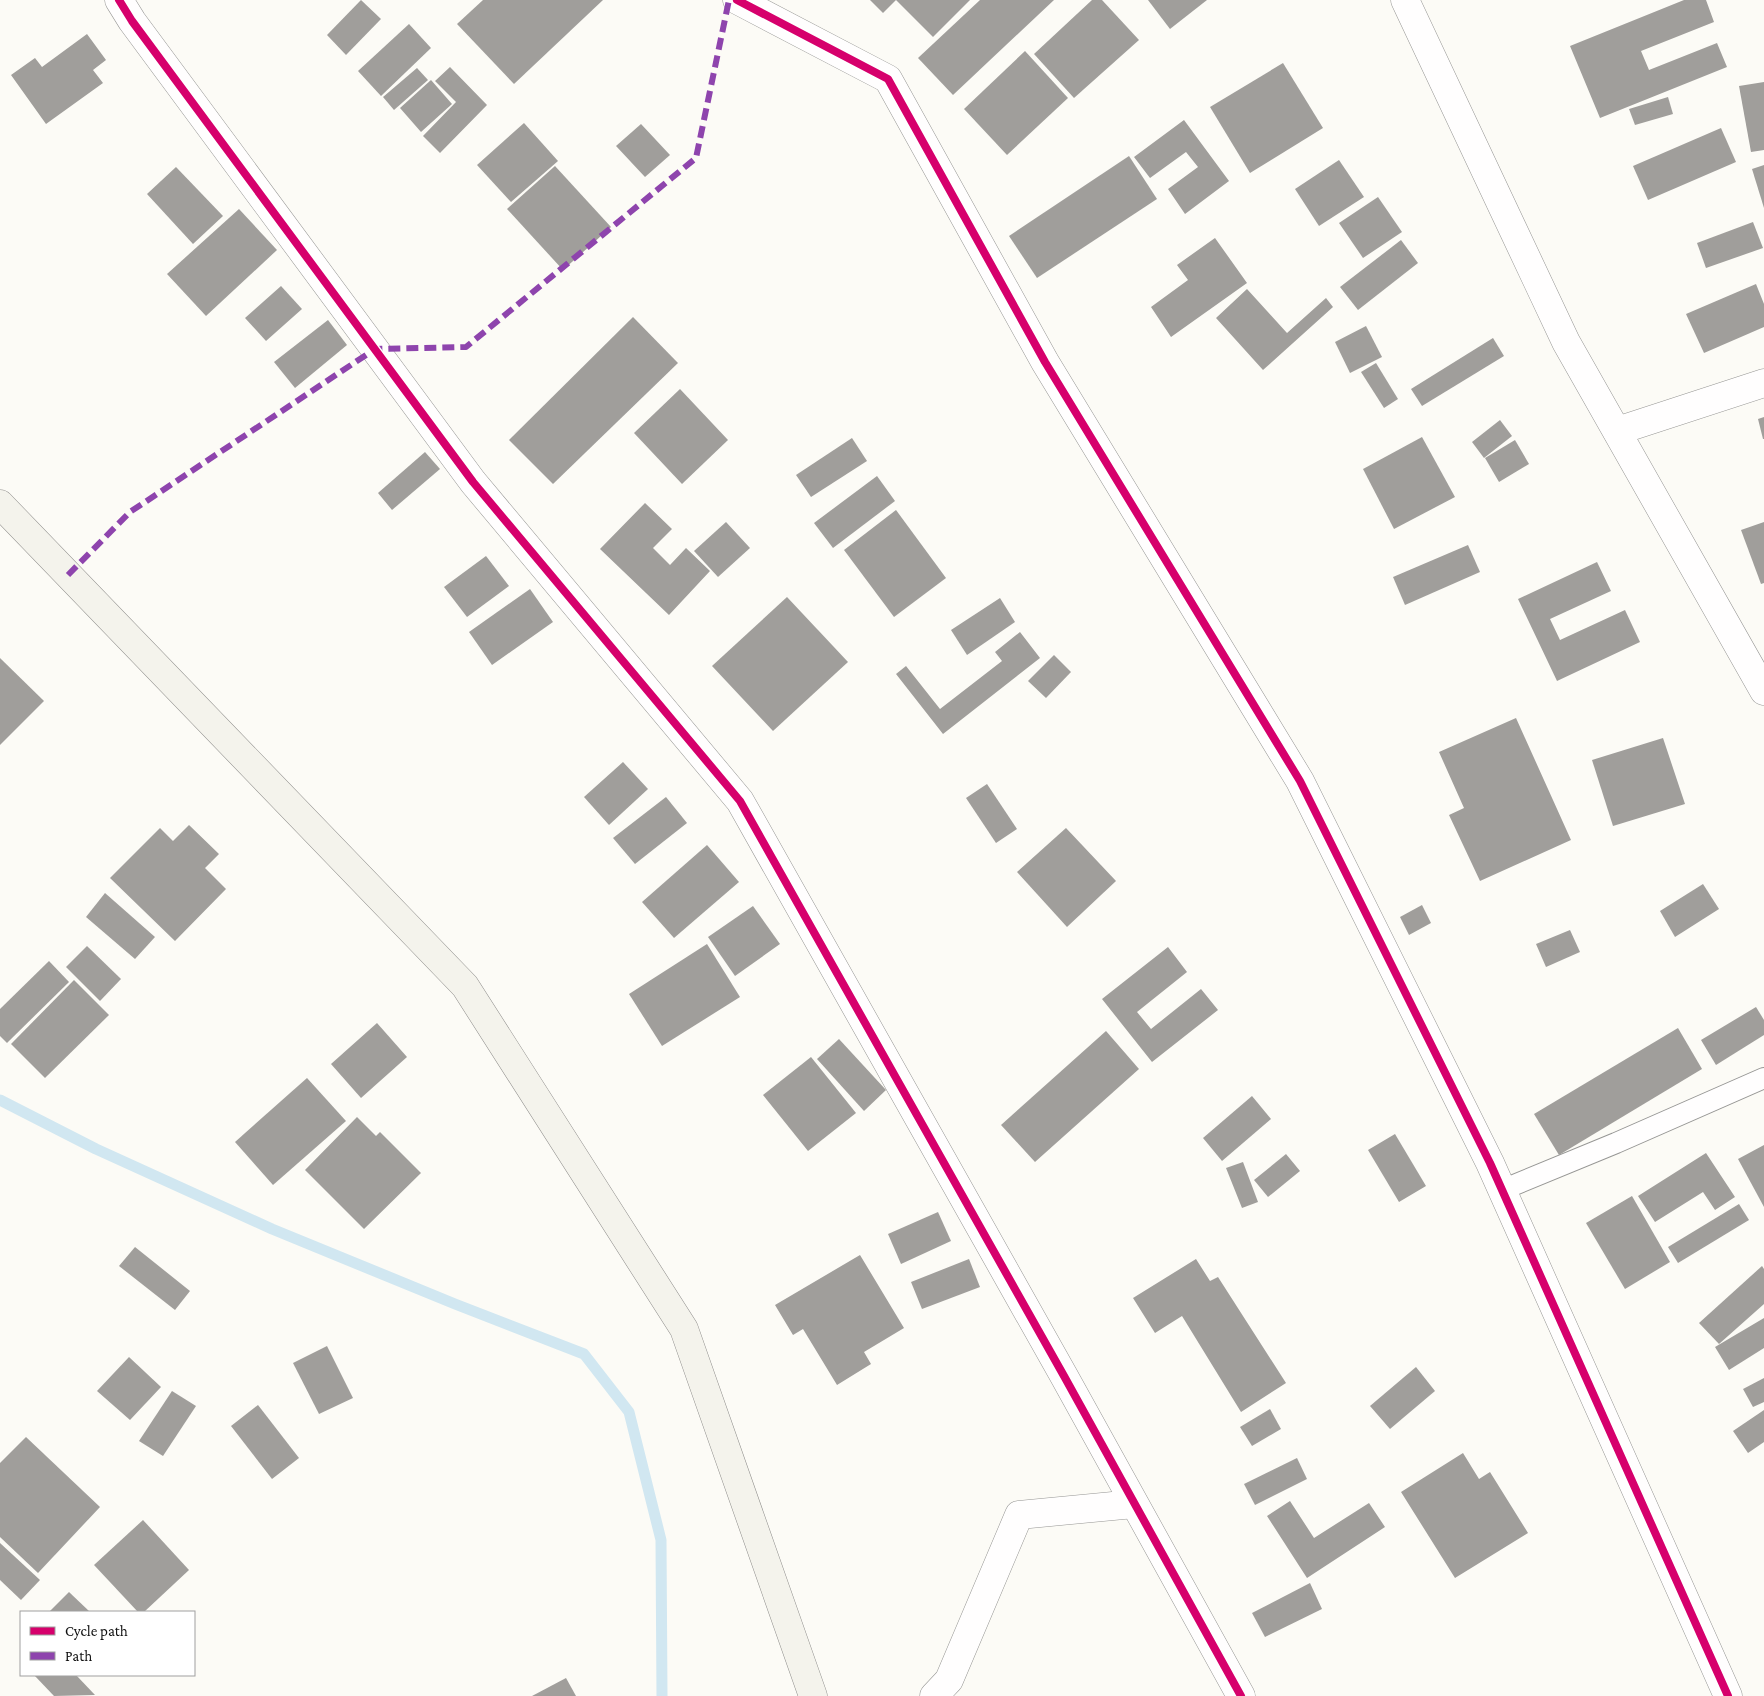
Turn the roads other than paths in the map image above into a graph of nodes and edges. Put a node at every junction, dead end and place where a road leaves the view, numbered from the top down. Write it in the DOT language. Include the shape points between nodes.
graph roads {
  1 [pos="119,0"];
  2 [pos="737,0"];
  3 [pos="1404,0"];
  4 [pos="1764,383"];
  5 [pos="1617,431"];
  6 [pos="0,504"];
  7 [pos="1764,691"];
  8 [pos="1764,1078"];
  9 [pos="1502,1190"];
  10 [pos="1134,1504"];
  11 [pos="813,1696"];
  12 [pos="934,1696"];
  13 [pos="1241,1696"];
  14 [pos="1728,1696"];
  1 -- 10 [label="street" via="473,482 740,801"];
  2 -- 9 [label="street" via="888,79 1045,362 1300,780"];
  3 -- 5 [label="street" via="1566,342"];
  4 -- 5 [label="street"];
  5 -- 7 [label="street"];
  6 -- 11 [label="main road" via="465,986 684,1329"];
  8 -- 9 [label="lane"];
  9 -- 14 [label="street"];
  10 -- 12 [label="street" via="1019,1514 949,1680"];
  10 -- 13 [label="street"];
}
